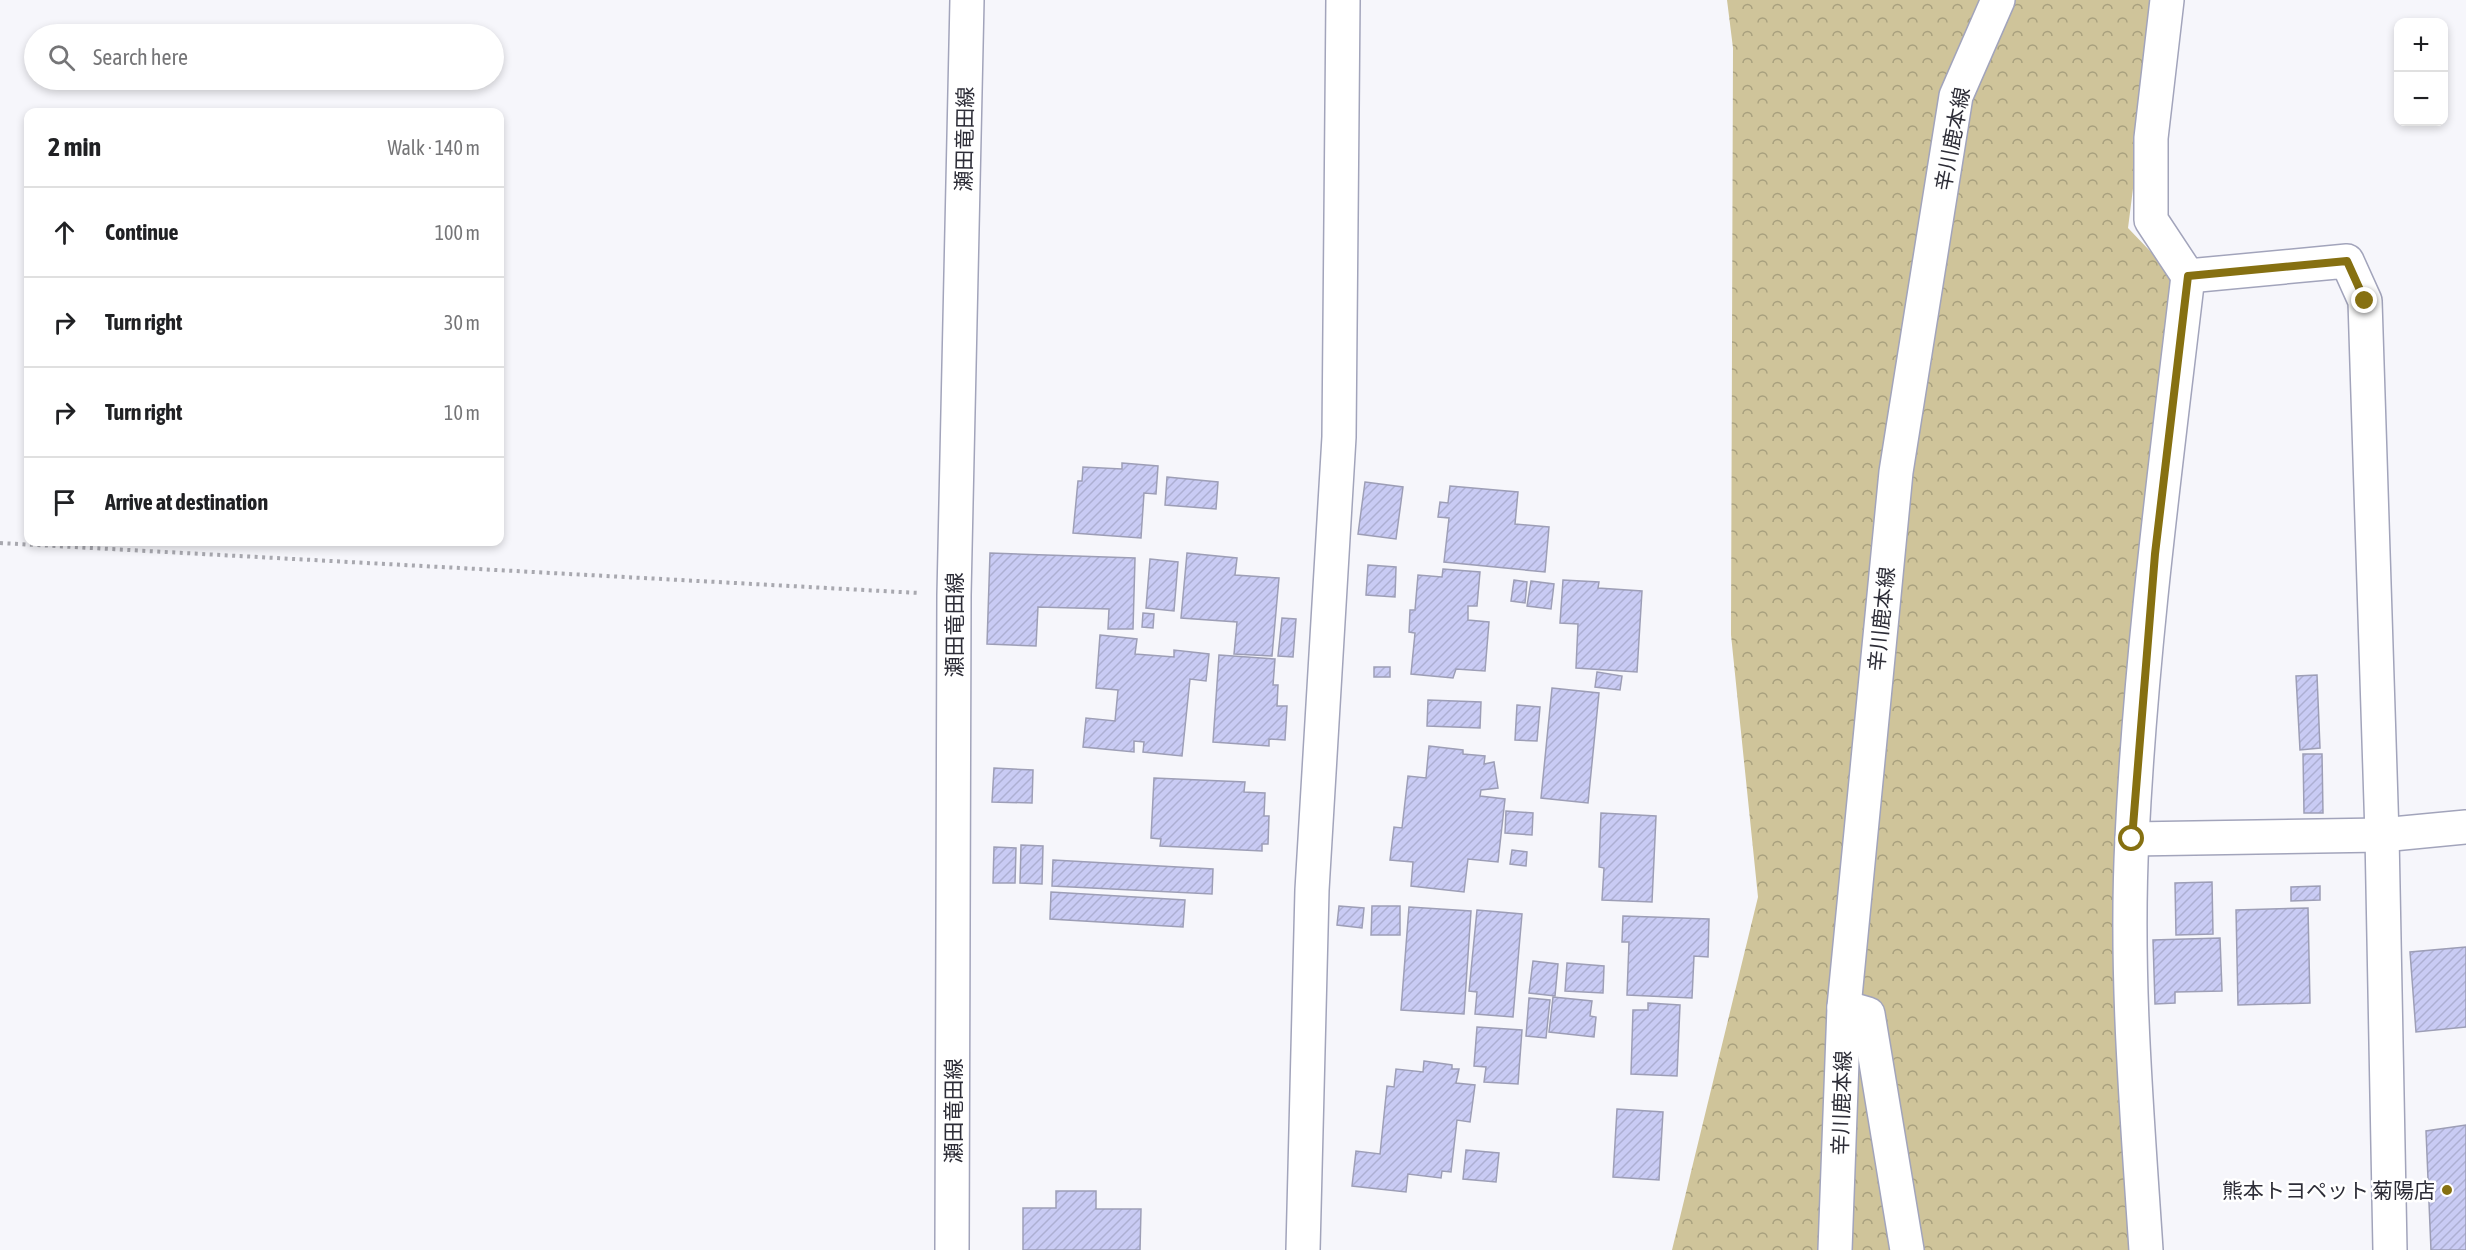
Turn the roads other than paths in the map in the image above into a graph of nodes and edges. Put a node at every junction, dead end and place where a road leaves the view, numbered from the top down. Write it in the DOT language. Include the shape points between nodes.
graph roads {
  1 [pos="966,0"];
  2 [pos="1343,0"];
  3 [pos="1998,0"];
  4 [pos="2167,0"];
  5 [pos="2188,276"];
  6 [pos="2466,827"];
  7 [pos="2382,835"];
  8 [pos="2132,839"];
  9 [pos="1844,1007"];
  10 [pos="952,1250"];
  11 [pos="1303,1250"];
  12 [pos="1835,1250"];
  13 [pos="1907,1250"];
  14 [pos="2146,1250"];
  15 [pos="2390,1250"];
  1 -- 10 [label="street, 瀬田竜田線" via="954,595"];
  2 -- 11 [label="street" via="1339,437 1312,890"];
  3 -- 9 [label="street, 辛川鹿本線" via="1956,96 1896,472"];
  4 -- 5 [label="street" via="2151,138 2151,220"];
  5 -- 7 [label="street" via="2347,261 2365,301"];
  5 -- 8 [label="street" via="2155,554"];
  6 -- 7 [label="street"];
  7 -- 8 [label="street"];
  7 -- 15 [label="street"];
  8 -- 14 [label="street" via="2132,1024"];
  9 -- 12 [label="street, 辛川鹿本線"];
  9 -- 13 [label="street" via="1868,1014"];
}
